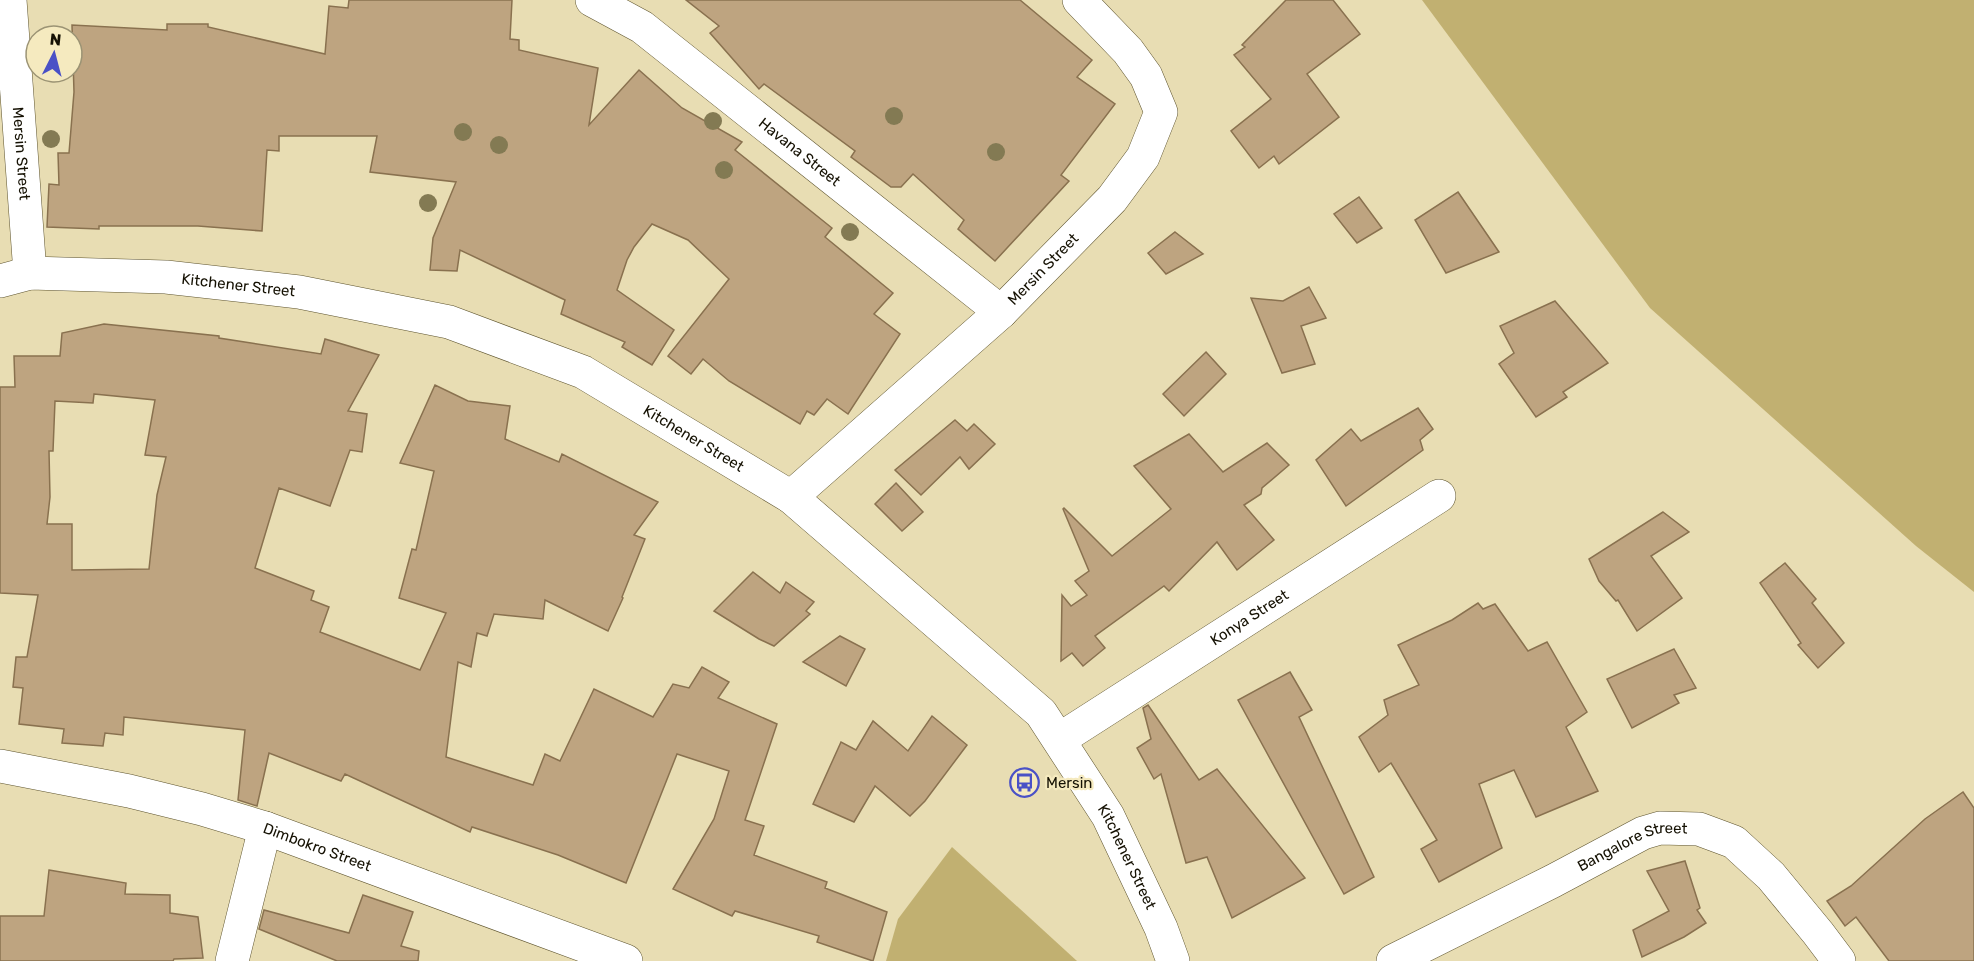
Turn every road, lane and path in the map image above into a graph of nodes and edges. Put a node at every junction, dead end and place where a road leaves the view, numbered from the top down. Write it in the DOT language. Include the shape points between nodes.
graph roads {
  1 [pos="10,0"];
  2 [pos="592,0"];
  3 [pos="1079,0"];
  4 [pos="15,277"];
  5 [pos="1001,312"];
  6 [pos="1439,496"];
  7 [pos="791,497"];
  8 [pos="1060,739"];
  9 [pos="0,766"];
  10 [pos="264,828"];
  11 [pos="232,961"];
  12 [pos="626,961"];
  13 [pos="1173,961"];
  14 [pos="1394,961"];
  15 [pos="1839,961"];
  1 -- 4 [label="street, Mersin Street"];
  2 -- 5 [label="street, Havana Street" via="642,27"];
  3 -- 5 [label="street, Mersin Street" via="1128,51 1146,76 1161,112 1143,157 1112,199"];
  4 -- 7 [label="street, Kitchener Street" via="166,276 299,292 449,322 583,372"];
  5 -- 7 [label="street, Mersin Street"];
  6 -- 8 [label="street, Konya Street"];
  7 -- 8 [label="street, Kitchener Street" via="1041,713"];
  8 -- 13 [label="street, Kitchener Street" via="1108,816"];
  9 -- 10 [label="street, Dimbokro Street" via="129,791"];
  10 -- 11 [label="street"];
  10 -- 12 [label="street, Dimbokro Street"];
  14 -- 15 [label="street, Bangalore Street" via="1643,832 1660,828 1699,829 1734,842 1771,876"];
}
